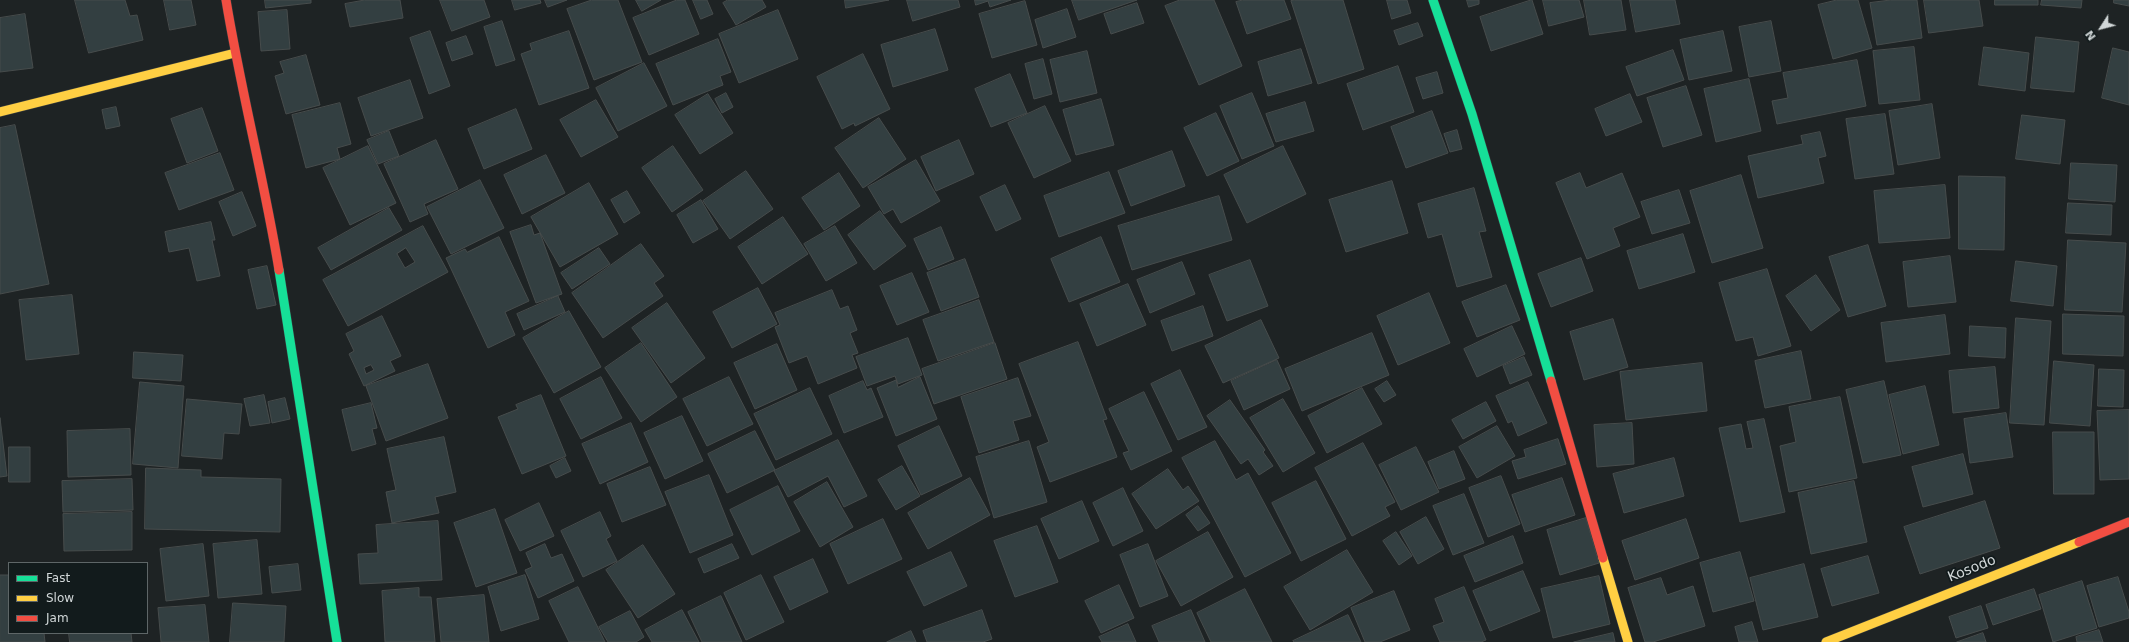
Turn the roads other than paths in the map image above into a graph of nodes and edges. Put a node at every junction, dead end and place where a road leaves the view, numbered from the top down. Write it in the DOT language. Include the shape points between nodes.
graph roads {
  1 [pos="226,0"];
  2 [pos="1433,0"];
  3 [pos="235,53"];
  4 [pos="0,112"];
  5 [pos="2129,522"];
  6 [pos="337,642"];
  7 [pos="1628,642"];
  8 [pos="1826,642"];
  1 -- 3 [label="street"];
  2 -- 7 [label="street" via="1476,129"];
  3 -- 4 [label="street"];
  3 -- 6 [label="street" via="271,222"];
  5 -- 8 [label="street, Kosodo"];
}
